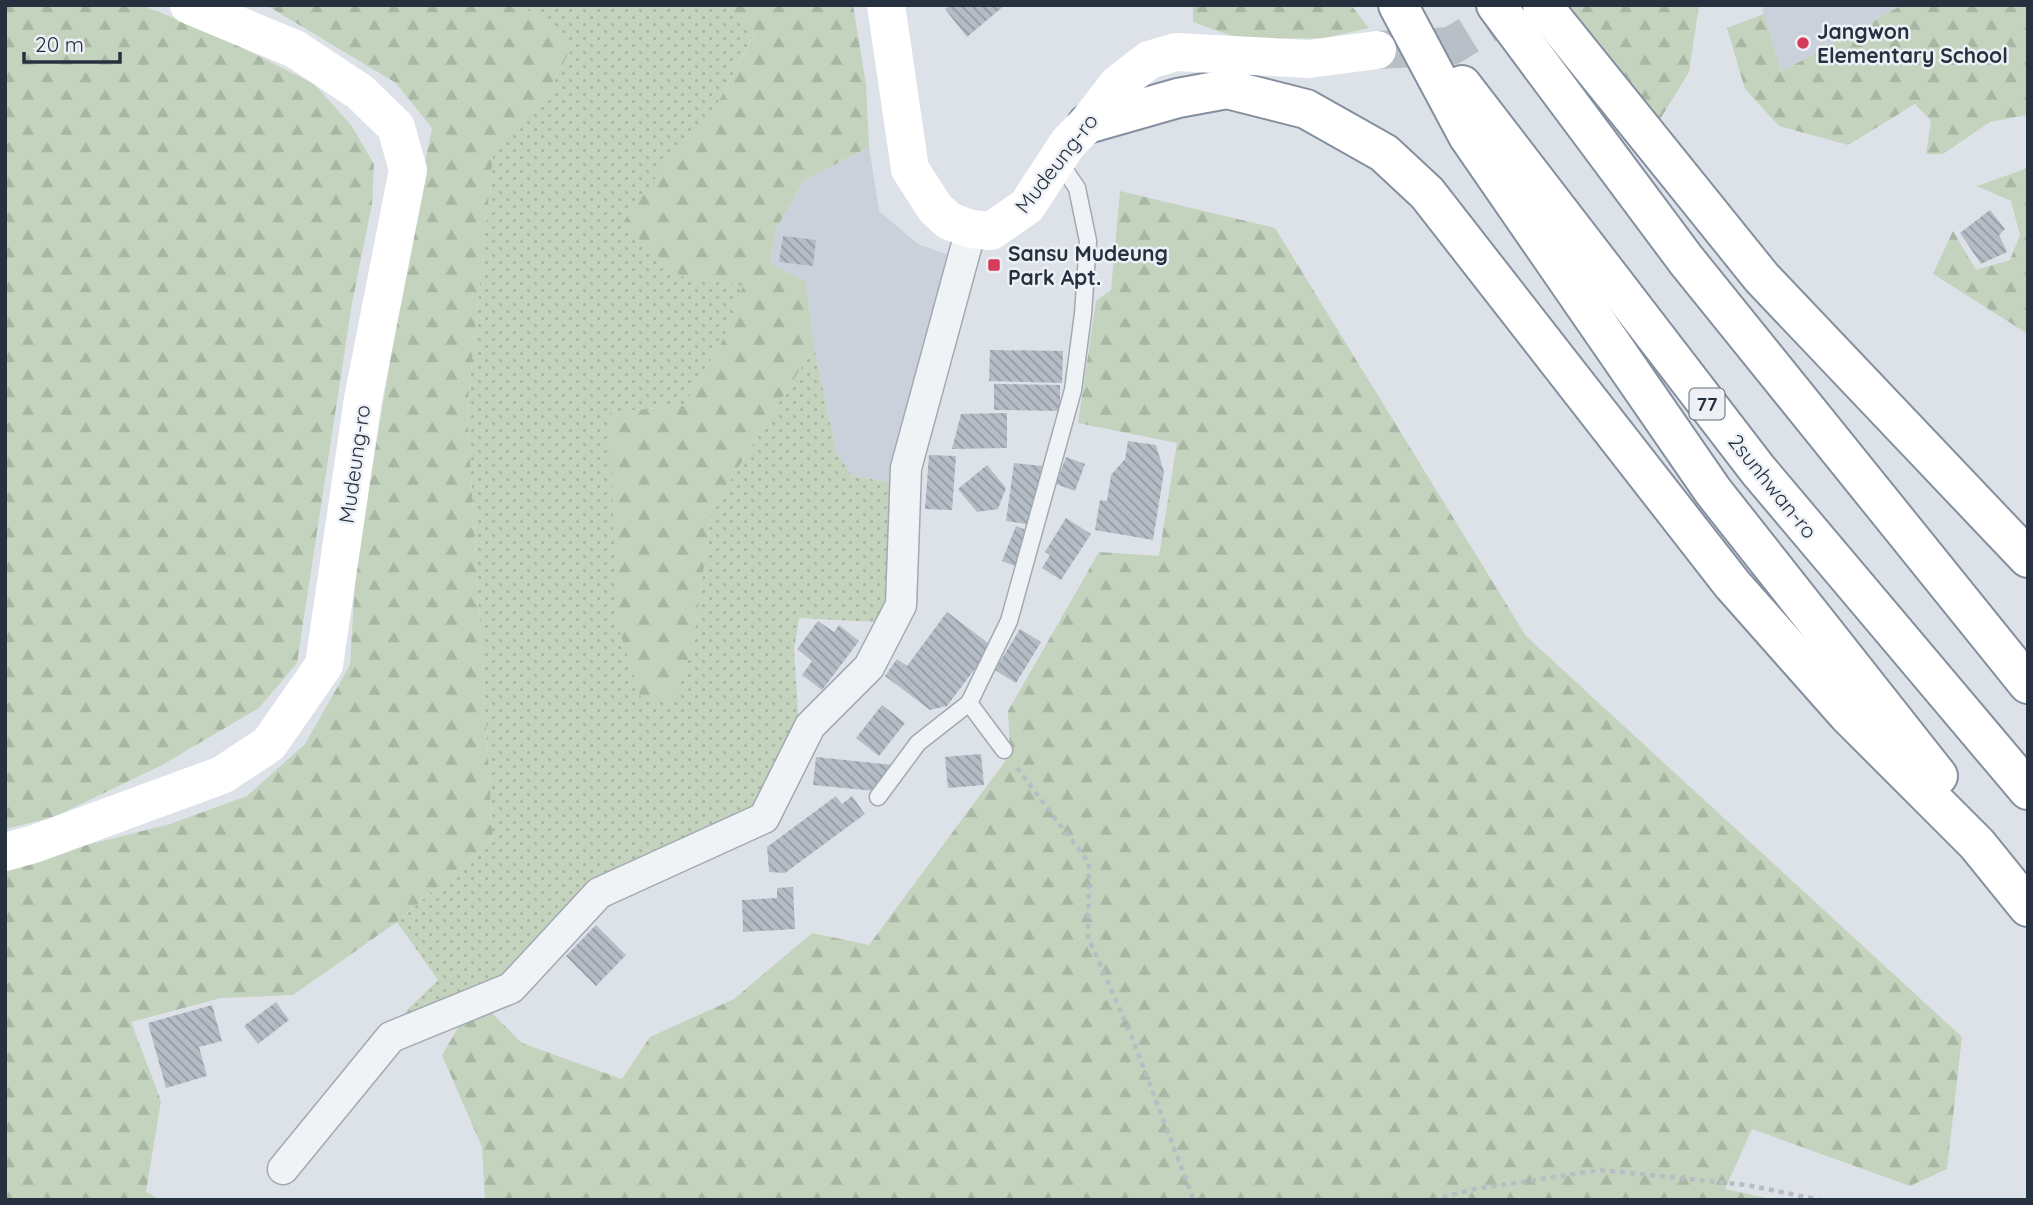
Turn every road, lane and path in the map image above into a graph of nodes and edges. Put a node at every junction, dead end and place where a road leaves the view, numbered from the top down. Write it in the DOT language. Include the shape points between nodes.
graph roads {
  1 [pos="189,5"];
  2 [pos="886,5"];
  3 [pos="1399,5"];
  4 [pos="1496,5"];
  5 [pos="1542,5"];
  6 [pos="1377,50"];
  7 [pos="1087,124"];
  8 [pos="1058,160"];
  9 [pos="971,229"];
  10 [pos="2028,558"];
  11 [pos="2028,684"];
  12 [pos="969,703"];
  13 [pos="1004,750"];
  14 [pos="2028,790"];
  15 [pos="878,797"];
  16 [pos="1977,844"];
  17 [pos="5,852"];
  18 [pos="2028,907"];
  19 [pos="283,1169"];
  20 [pos="1193,1199"];
  21 [pos="1201,1200"];
  22 [pos="1433,1200"];
  23 [pos="1820,1200"];
  1 -- 17 [label="main road, Mudeung-ro" via="295,48 360,92 396,127 408,170 363,399 324,665 270,744 222,775"];
  2 -- 9 [label="main road" via="910,169 935,208 949,221"];
  3 -- 14 [label="main road, 2sunhwan-ro / 77" via="1758,470"];
  3 -- 16 [label="main road" via="1468,135 1606,336 1713,491 1959,803"];
  4 -- 11 [label="main road" via="1685,260"];
  5 -- 10 [label="main road" via="1762,278"];
  6 -- 7 [label="main road, Mudeung-ro" via="1309,59 1176,52 1149,60 1118,84"];
  7 -- 8 [label="main road, Mudeung-ro"];
  7 -- 16 [label="main road" via="1178,97 1227,89 1306,109 1384,153 1427,193 1731,584 1848,715"];
  8 -- 9 [label="main road, Mudeung-ro" via="1015,217 990,231"];
  8 -- 12 [label="lane" via="1077,188 1088,241 1073,390 1009,621"];
  9 -- 19 [label="street" via="906,468 901,605 869,667 810,726 764,818 599,893 510,988 391,1037"];
  12 -- 13 [label="lane"];
  12 -- 15 [label="lane" via="918,743"];
  13 -- 20 [label="path" via="1089,863 1088,937"];
  16 -- 18 [label="main road"];
  20 -- 21 [label="path"];
  22 -- 23 [label="path" via="1474,1189 1601,1170 1747,1185"];
}
